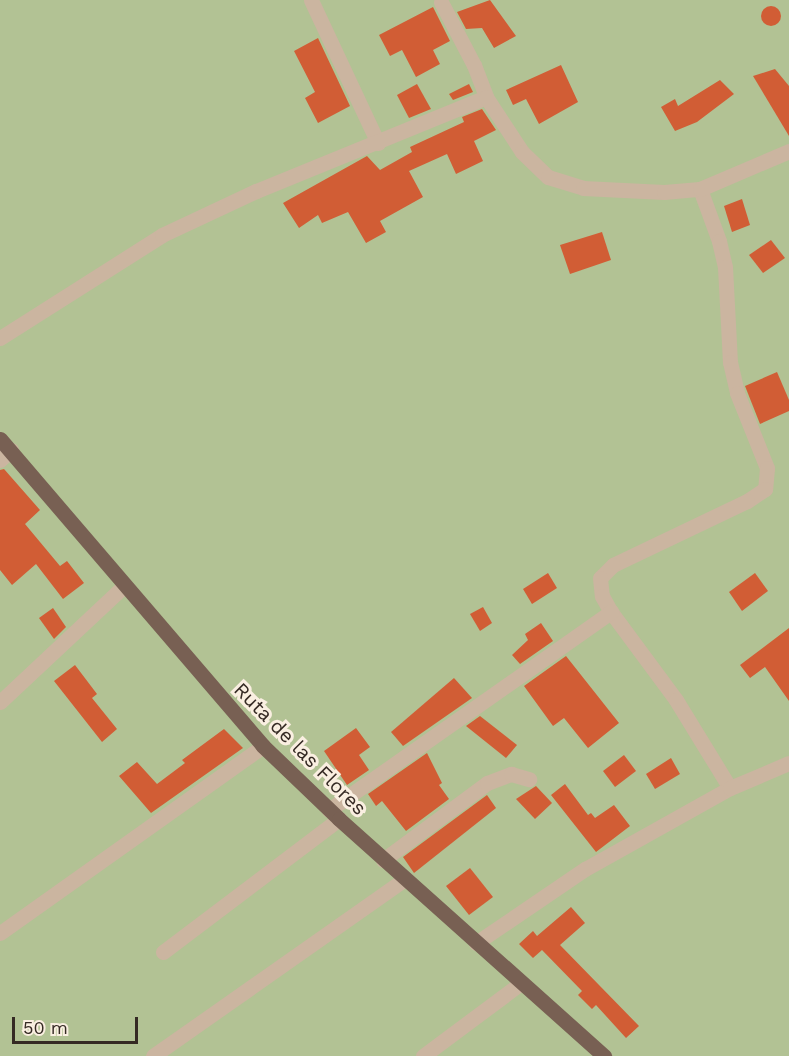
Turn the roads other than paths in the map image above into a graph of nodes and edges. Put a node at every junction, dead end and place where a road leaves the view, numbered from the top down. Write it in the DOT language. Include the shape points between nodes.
graph roads {
  1 [pos="311,0"];
  2 [pos="441,2"];
  3 [pos="486,97"];
  4 [pos="378,142"];
  5 [pos="789,151"];
  6 [pos="700,189"];
  7 [pos="0,338"];
  8 [pos="4,450"];
  9 [pos="124,586"];
  10 [pos="611,612"];
  11 [pos="0,702"];
  12 [pos="263,746"];
  13 [pos="789,763"];
  14 [pos="529,778"];
  15 [pos="730,788"];
  16 [pos="334,814"];
  17 [pos="383,860"];
  18 [pos="405,879"];
  19 [pos="0,933"];
  20 [pos="476,943"];
  21 [pos="163,952"];
  22 [pos="521,983"];
  23 [pos="153,1056"];
  24 [pos="423,1056"];
  25 [pos="604,1056"];
  1 -- 4 [label="street"];
  2 -- 3 [label="street"];
  3 -- 4 [label="street"];
  3 -- 6 [label="street" via="522,152 548,177 583,188 664,192"];
  4 -- 7 [label="street" via="256,191 162,235"];
  5 -- 6 [label="street"];
  6 -- 10 [label="street" via="724,267 730,362 736,393 766,468 765,489 613,565 600,578 602,596"];
  8 -- 9 [label="main road, Ruta de las Flores"];
  9 -- 11 [label="street"];
  9 -- 12 [label="main road, Ruta de las Flores"];
  10 -- 15 [label="street" via="676,700"];
  10 -- 16 [label="street"];
  12 -- 16 [label="main road, Ruta de las Flores"];
  12 -- 19 [label="street"];
  13 -- 15 [label="street"];
  14 -- 17 [label="street" via="511,774 487,783"];
  15 -- 20 [label="street" via="585,869"];
  16 -- 17 [label="main road, Ruta de las Flores"];
  16 -- 21 [label="street"];
  17 -- 18 [label="main road, Ruta de las Flores"];
  18 -- 20 [label="main road, Ruta de las Flores"];
  18 -- 23 [label="street"];
  20 -- 22 [label="main road, Ruta de las Flores"];
  22 -- 24 [label="street"];
  22 -- 25 [label="main road, Ruta de las Flores"];
}
